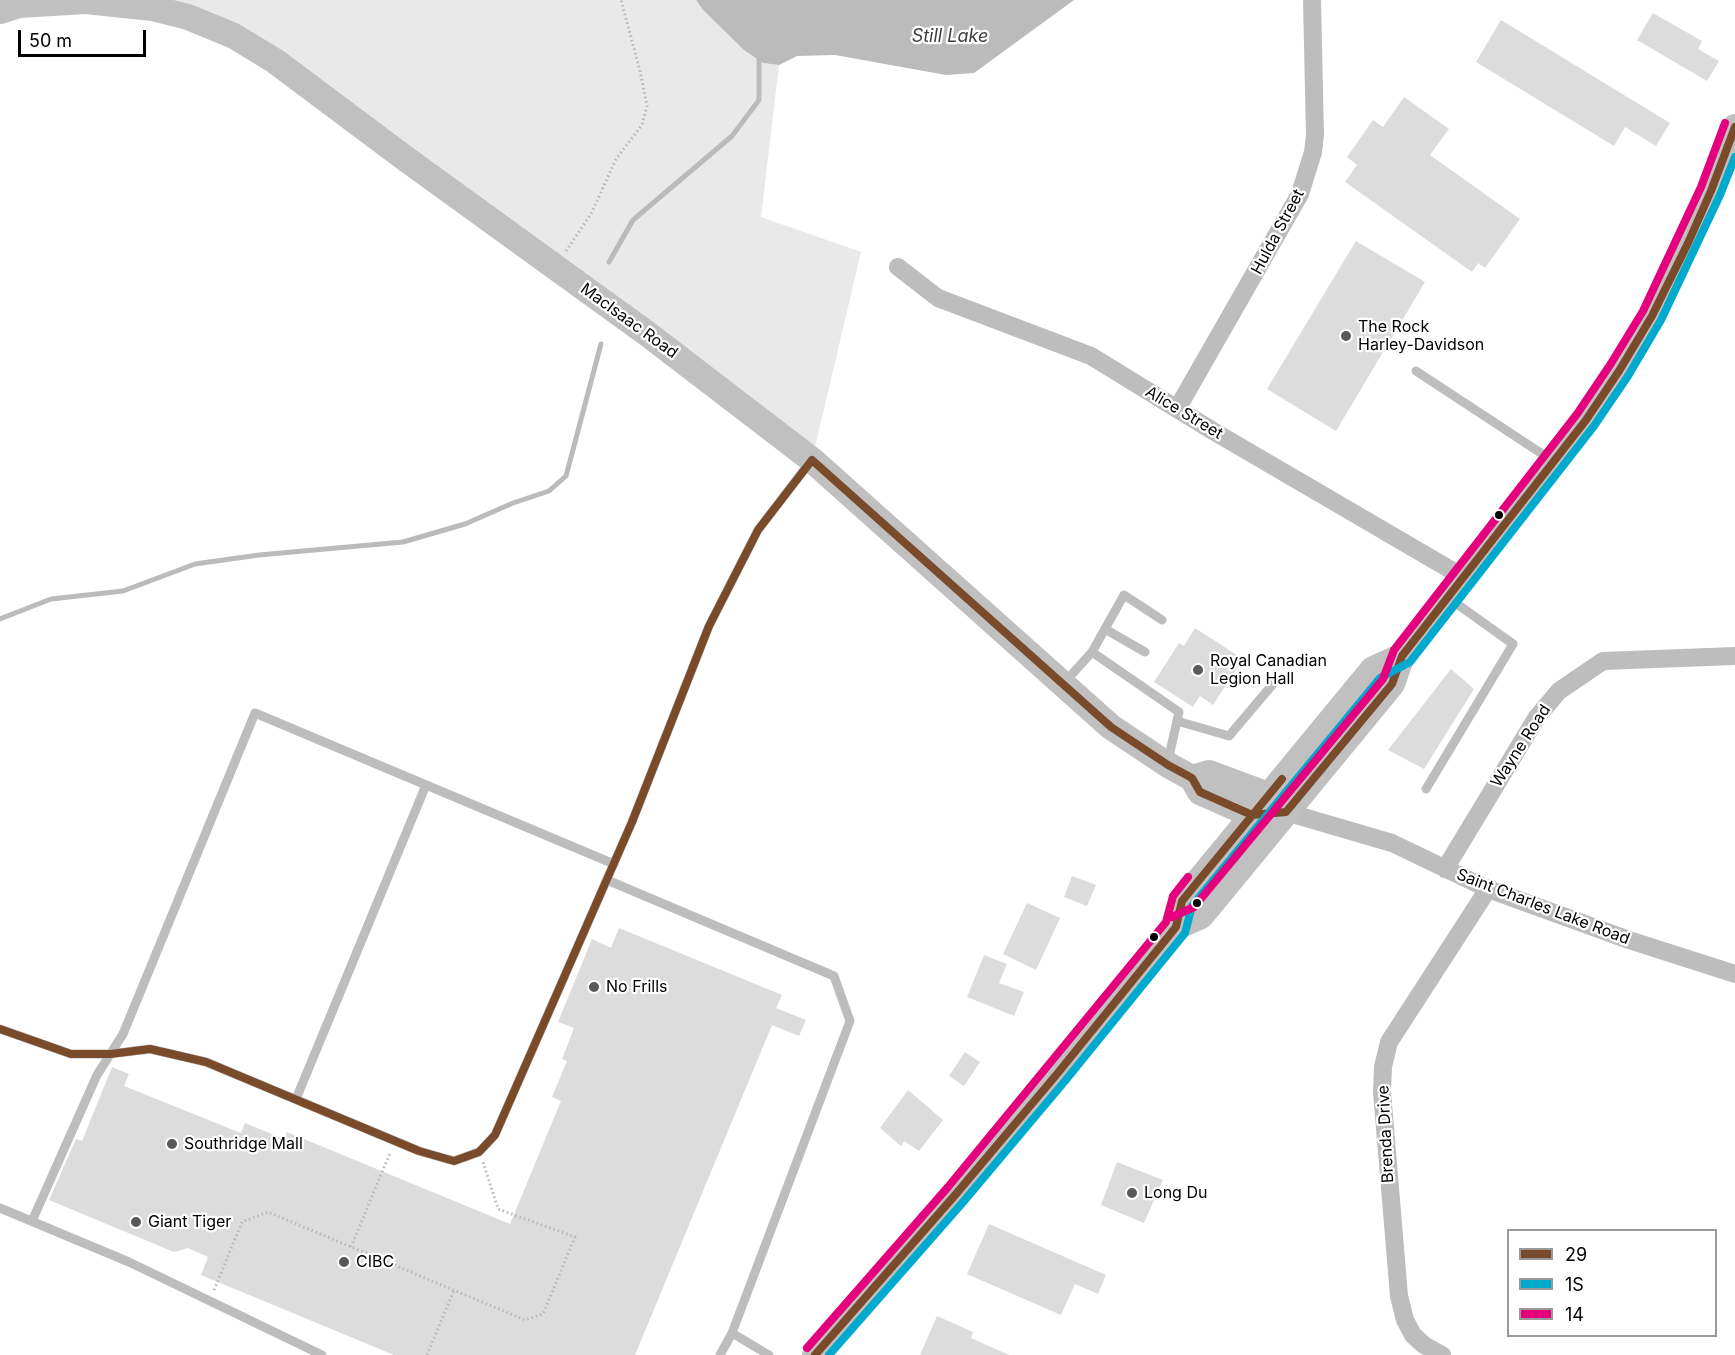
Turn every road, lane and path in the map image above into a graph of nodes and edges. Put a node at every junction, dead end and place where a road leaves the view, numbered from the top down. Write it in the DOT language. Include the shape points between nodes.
graph roads {
  1 [pos="621,0"];
  2 [pos="1312,0"];
  3 [pos="0,11"];
  4 [pos="1735,127"];
  5 [pos="555,267"];
  6 [pos="898,267"];
  7 [pos="1416,371"];
  8 [pos="1177,409"];
  9 [pos="812,460"];
  10 [pos="1553,461"];
  11 [pos="1463,577"];
  12 [pos="1448,597"];
  13 [pos="1162,620"];
  14 [pos="1105,628"];
  15 [pos="1092,652"];
  16 [pos="1145,652"];
  17 [pos="1735,656"];
  18 [pos="1064,684"];
  19 [pos="1273,684"];
  20 [pos="1177,721"];
  21 [pos="1168,765"];
  22 [pos="1192,778"];
  23 [pos="426,785"];
  24 [pos="1426,789"];
  25 [pos="1277,804"];
  26 [pos="1252,815"];
  27 [pos="614,864"];
  28 [pos="1445,869"];
  29 [pos="607,880"];
  30 [pos="1488,889"];
  31 [pos="1176,927"];
  32 [pos="1735,974"];
  33 [pos="0,1029"];
  34 [pos="110,1054"];
  35 [pos="296,1099"];
  36 [pos="395,1141"];
  37 [pos="479,1152"];
  38 [pos="0,1208"];
  39 [pos="32,1221"];
  40 [pos="351,1247"];
  41 [pos="454,1290"];
  42 [pos="210,1300"];
  43 [pos="732,1333"];
  44 [pos="322,1355"];
  45 [pos="427,1355"];
  46 [pos="720,1355"];
  47 [pos="769,1355"];
  48 [pos="815,1355"];
  49 [pos="1442,1355"];
  1 -- 5 [label="path" via="647,106 642,125 616,159 591,214"];
  2 -- 8 [label="street, Hulda Street" via="1315,135 1300,194"];
  3 -- 5 [label="main road, MacIsaac Road" via="19,4 97,2 170,12 234,36 274,61"];
  4 -- 10 [label="main road" via="1711,191 1652,316 1586,420"];
  5 -- 9 [label="main road, MacIsaac Road"];
  6 -- 8 [label="street, Alice Street" via="938,298 1091,356"];
  7 -- 10 [label="lane"];
  8 -- 11 [label="street, Alice Street"];
  9 -- 18 [label="main road, MacIsaac Road"];
  9 -- 27 [label="lane" via="758,530 709,626"];
  10 -- 11 [label="main road"];
  11 -- 12 [label="main road"];
  12 -- 24 [label="lane" via="1513,644"];
  12 -- 25 [label="main road" via="1402,656 1373,669"];
  13 -- 14 [label="lane" via="1124,595"];
  14 -- 15 [label="lane"];
  14 -- 16 [label="lane"];
  15 -- 18 [label="lane"];
  15 -- 20 [label="lane" via="1179,712"];
  17 -- 28 [label="street, Wayne Road" via="1603,661 1559,691 1537,717"];
  18 -- 21 [label="main road, MacIsaac Road" via="1111,727"];
  19 -- 20 [label="lane" via="1229,736"];
  20 -- 21 [label="lane"];
  21 -- 22 [label="main road, MacIsaac Road"];
  22 -- 25 [label="main road, MacIsaac Road" via="1209,773"];
  22 -- 26 [label="main road, MacIsaac Road" via="1200,792"];
  23 -- 27 [label="lane"];
  23 -- 34 [label="lane" via="255,713 123,1034"];
  23 -- 35 [label="lane"];
  25 -- 26 [label="main road"];
  25 -- 28 [label="street, Saint Charles Lake Road" via="1392,843"];
  25 -- 31 [label="main road" via="1201,916"];
  26 -- 31 [label="main road" via="1182,901"];
  27 -- 29 [label="lane"];
  28 -- 30 [label="street, Saint Charles Lake Road"];
  29 -- 37 [label="lane" via="495,1135"];
  29 -- 43 [label="lane" via="834,976 850,1020"];
  30 -- 32 [label="street, Saint Charles Lake Road"];
  30 -- 49 [label="street, Brenda Drive" via="1389,1042 1383,1068 1399,1296 1413,1335"];
  31 -- 48 [label="main road" via="964,1185"];
  33 -- 34 [label="lane" via="71,1054"];
  34 -- 35 [label="lane" via="150,1049 206,1062"];
  34 -- 39 [label="lane"];
  35 -- 36 [label="lane"];
  36 -- 37 [label="lane" via="454,1161"];
  36 -- 40 [label="path"];
  37 -- 41 [label="path" via="498,1209 575,1237 543,1314 525,1320"];
  38 -- 39 [label="lane"];
  39 -- 42 [label="lane"];
  40 -- 41 [label="path"];
  40 -- 42 [label="path" via="268,1212 242,1222"];
  41 -- 45 [label="path"];
  42 -- 44 [label="lane"];
  43 -- 46 [label="lane"];
  43 -- 47 [label="lane"];
}
